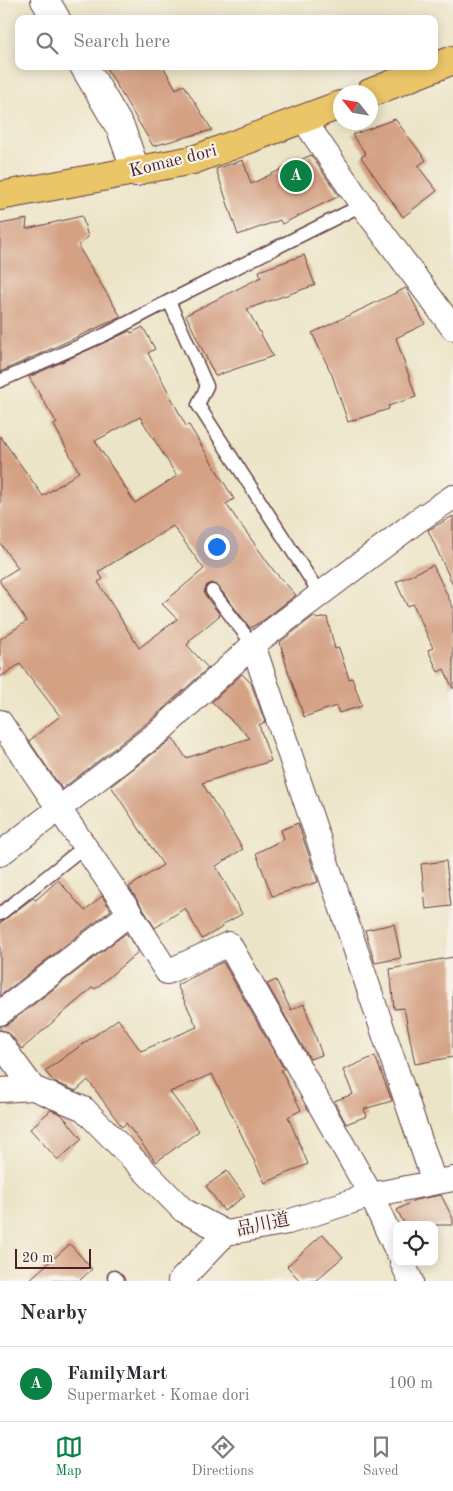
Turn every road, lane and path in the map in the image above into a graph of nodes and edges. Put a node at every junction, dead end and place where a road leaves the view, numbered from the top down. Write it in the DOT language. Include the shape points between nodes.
graph roads {
  1 [pos="45,0"];
  2 [pos="54,15"];
  3 [pos="453,60"];
  4 [pos="438,66"];
  5 [pos="86,70"];
  6 [pos="428,70"];
  7 [pos="378,90"];
  8 [pos="333,107"];
  9 [pos="303,120"];
  10 [pos="136,172"];
  11 [pos="0,196"];
  12 [pos="362,205"];
  13 [pos="169,301"];
  14 [pos="453,328"];
  15 [pos="0,381"];
  16 [pos="453,497"];
  17 [pos="212,591"];
  18 [pos="320,594"];
  19 [pos="253,644"];
  20 [pos="0,722"];
  21 [pos="60,809"];
  22 [pos="85,846"];
  23 [pos="0,854"];
  24 [pos="0,914"];
  25 [pos="130,914"];
  26 [pos="0,1013"];
  27 [pos="0,1043"];
  28 [pos="33,1088"];
  29 [pos="0,1090"];
  30 [pos="443,1180"];
  31 [pos="371,1195"];
  32 [pos="226,1233"];
  33 [pos="393,1242"];
  34 [pos="404,1266"];
  35 [pos="180,1281"];
  36 [pos="411,1281"];
  1 -- 2 [label="street"];
  3 -- 4 [label="main road"];
  5 -- 10 [label="street" via="121,129"];
  6 -- 7 [label="main road"];
  8 -- 9 [label="main road, Komae dori"];
  9 -- 10 [label="main road, Komae dori" via="193,160"];
  9 -- 12 [label="street"];
  10 -- 11 [label="main road, Komae dori"];
  12 -- 13 [label="lane"];
  12 -- 14 [label="street"];
  13 -- 15 [label="lane" via="106,334"];
  13 -- 18 [label="lane" via="207,386 198,405"];
  16 -- 18 [label="street"];
  17 -- 19 [label="lane"];
  18 -- 19 [label="street"];
  19 -- 21 [label="street" via="160,731"];
  19 -- 30 [label="street"];
  20 -- 21 [label="street"];
  21 -- 22 [label="street"];
  21 -- 23 [label="street"];
  22 -- 24 [label="lane"];
  22 -- 25 [label="street"];
  25 -- 26 [label="street"];
  25 -- 31 [label="street" via="167,972 229,944"];
  27 -- 28 [label="street"];
  28 -- 29 [label="street, 品川道"];
  28 -- 32 [label="street, 品川道" via="84,1109 183,1210"];
  30 -- 31 [label="street, 品川道"];
  31 -- 32 [label="street, 品川道" via="288,1222"];
  31 -- 33 [label="street"];
  32 -- 35 [label="street"];
  34 -- 36 [label="street"];
}
